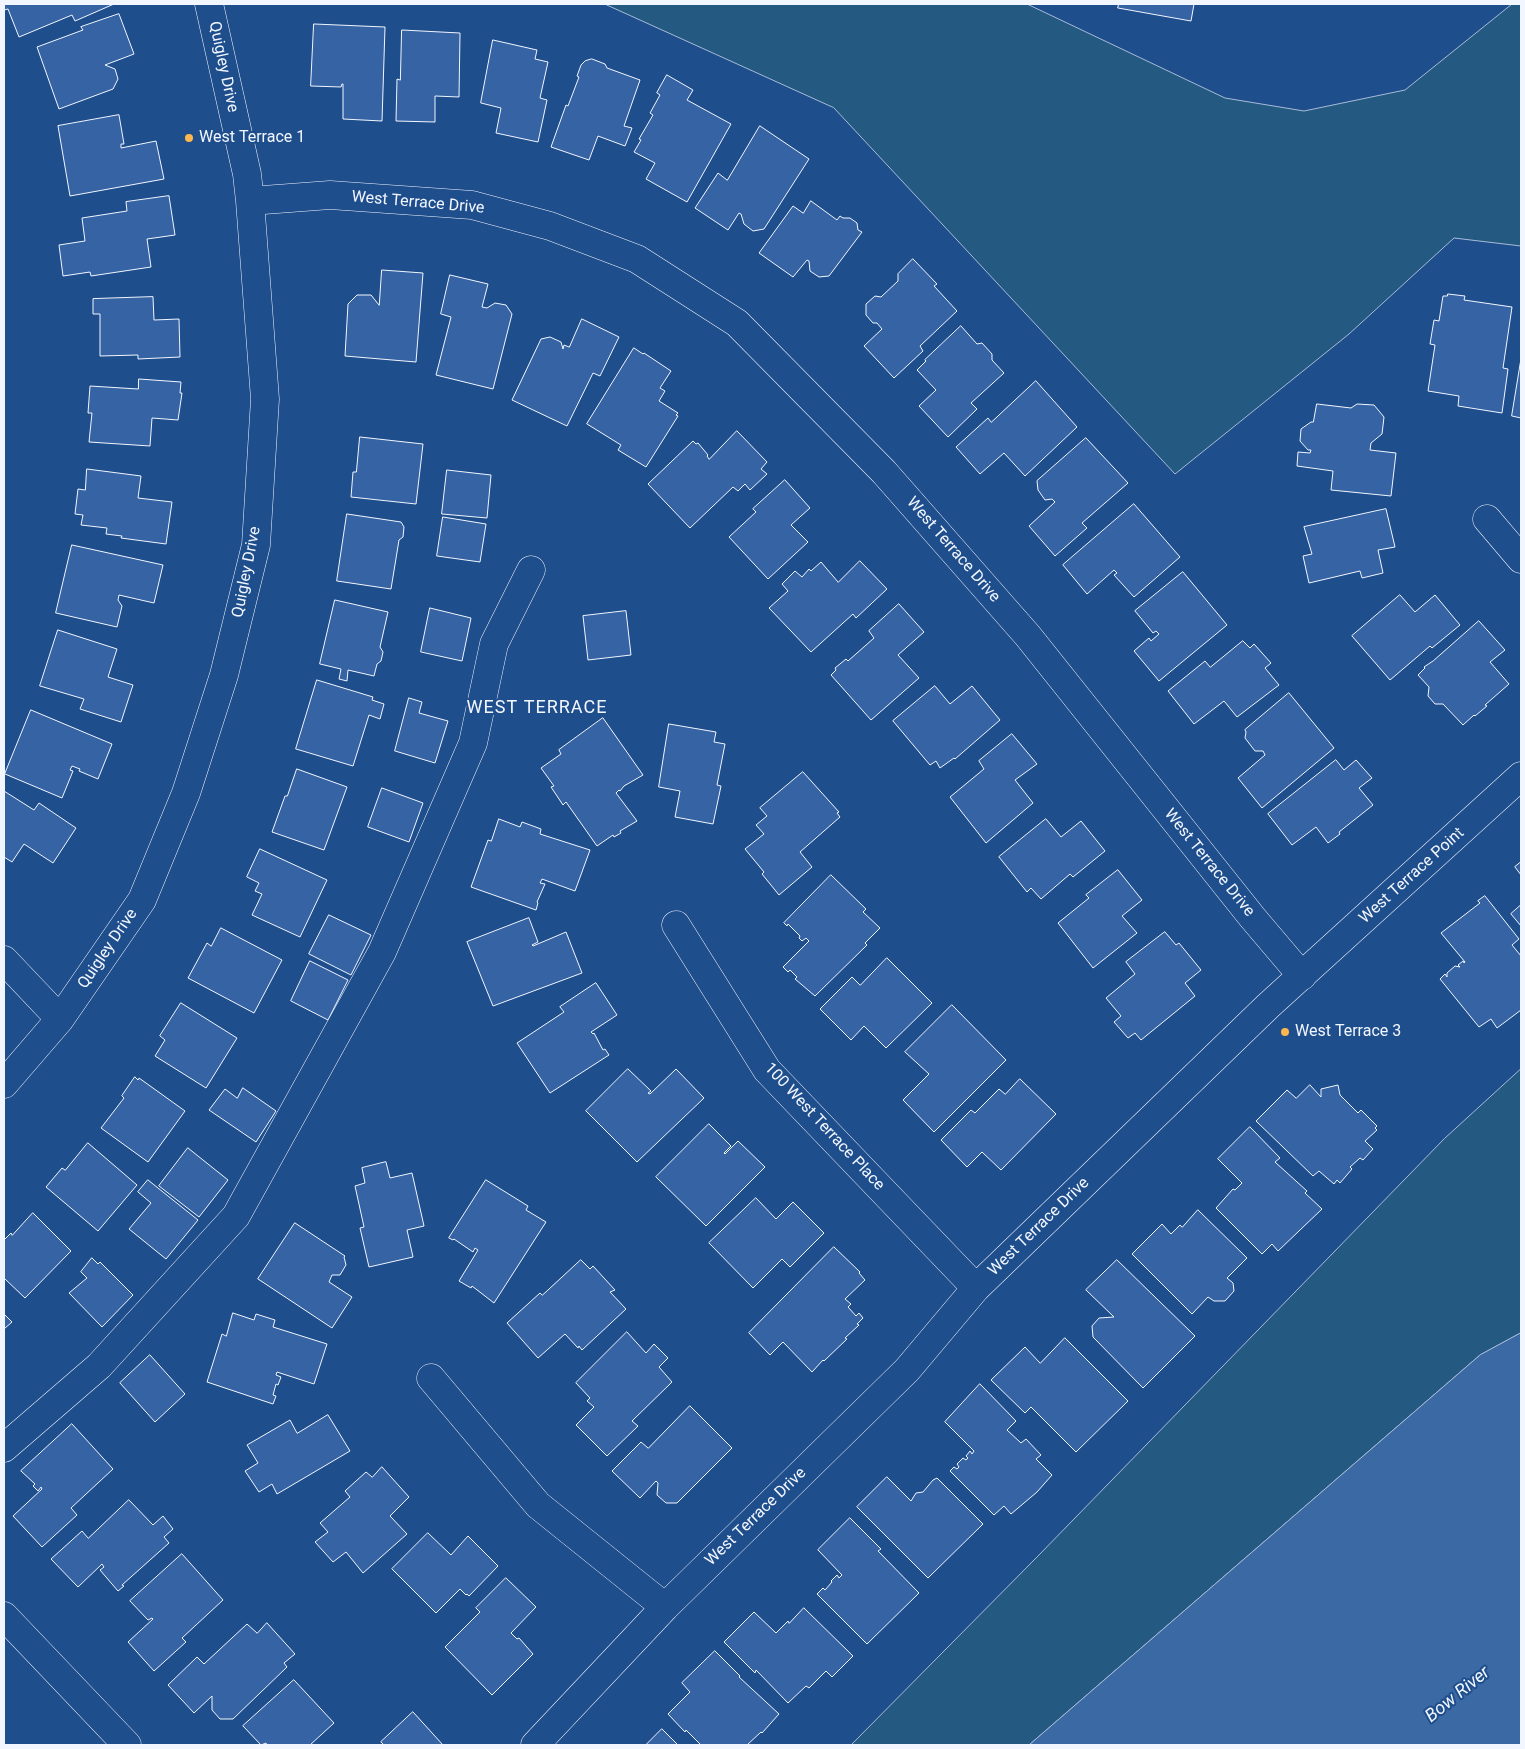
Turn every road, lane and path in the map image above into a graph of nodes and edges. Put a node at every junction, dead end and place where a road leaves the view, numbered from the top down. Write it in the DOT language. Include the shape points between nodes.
graph roads {
  1 [pos="209,4"];
  2 [pos="250,201"];
  3 [pos="1487,519"];
  4 [pos="1521,559"];
  5 [pos="531,570"];
  6 [pos="1521,776"];
  7 [pos="676,924"];
  8 [pos="4,960"];
  9 [pos="1302,976"];
  10 [pos="60,1019"];
  11 [pos="4,1084"];
  12 [pos="976,1288"];
  13 [pos="431,1378"];
  14 [pos="4,1448"];
  15 [pos="664,1607"];
  16 [pos="4,1616"];
  17 [pos="127,1745"];
  18 [pos="535,1745"];
  1 -- 2 [label="street, Quigley Drive" via="247,174"];
  2 -- 9 [label="street, West Terrace Drive" via="330,195 472,205 550,226 637,259 737,323 884,472 1028,636"];
  2 -- 10 [label="street, Quigley Drive" via="265,399 256,545 224,675 182,802 142,900"];
  3 -- 4 [label="street"];
  5 -- 14 [label="street" via="494,644 473,742 382,952 236,1216 100,1366"];
  6 -- 9 [label="street, West Terrace Point"];
  7 -- 12 [label="street, 100 West Terrace Place" via="767,1070"];
  8 -- 10 [label="street"];
  9 -- 12 [label="street, West Terrace Drive"];
  10 -- 11 [label="street, Quigley Drive"];
  12 -- 15 [label="street, West Terrace Drive" via="907,1370"];
  13 -- 15 [label="street" via="538,1505"];
  15 -- 18 [label="street, West Terrace Drive"];
  16 -- 17 [label="street"];
}
